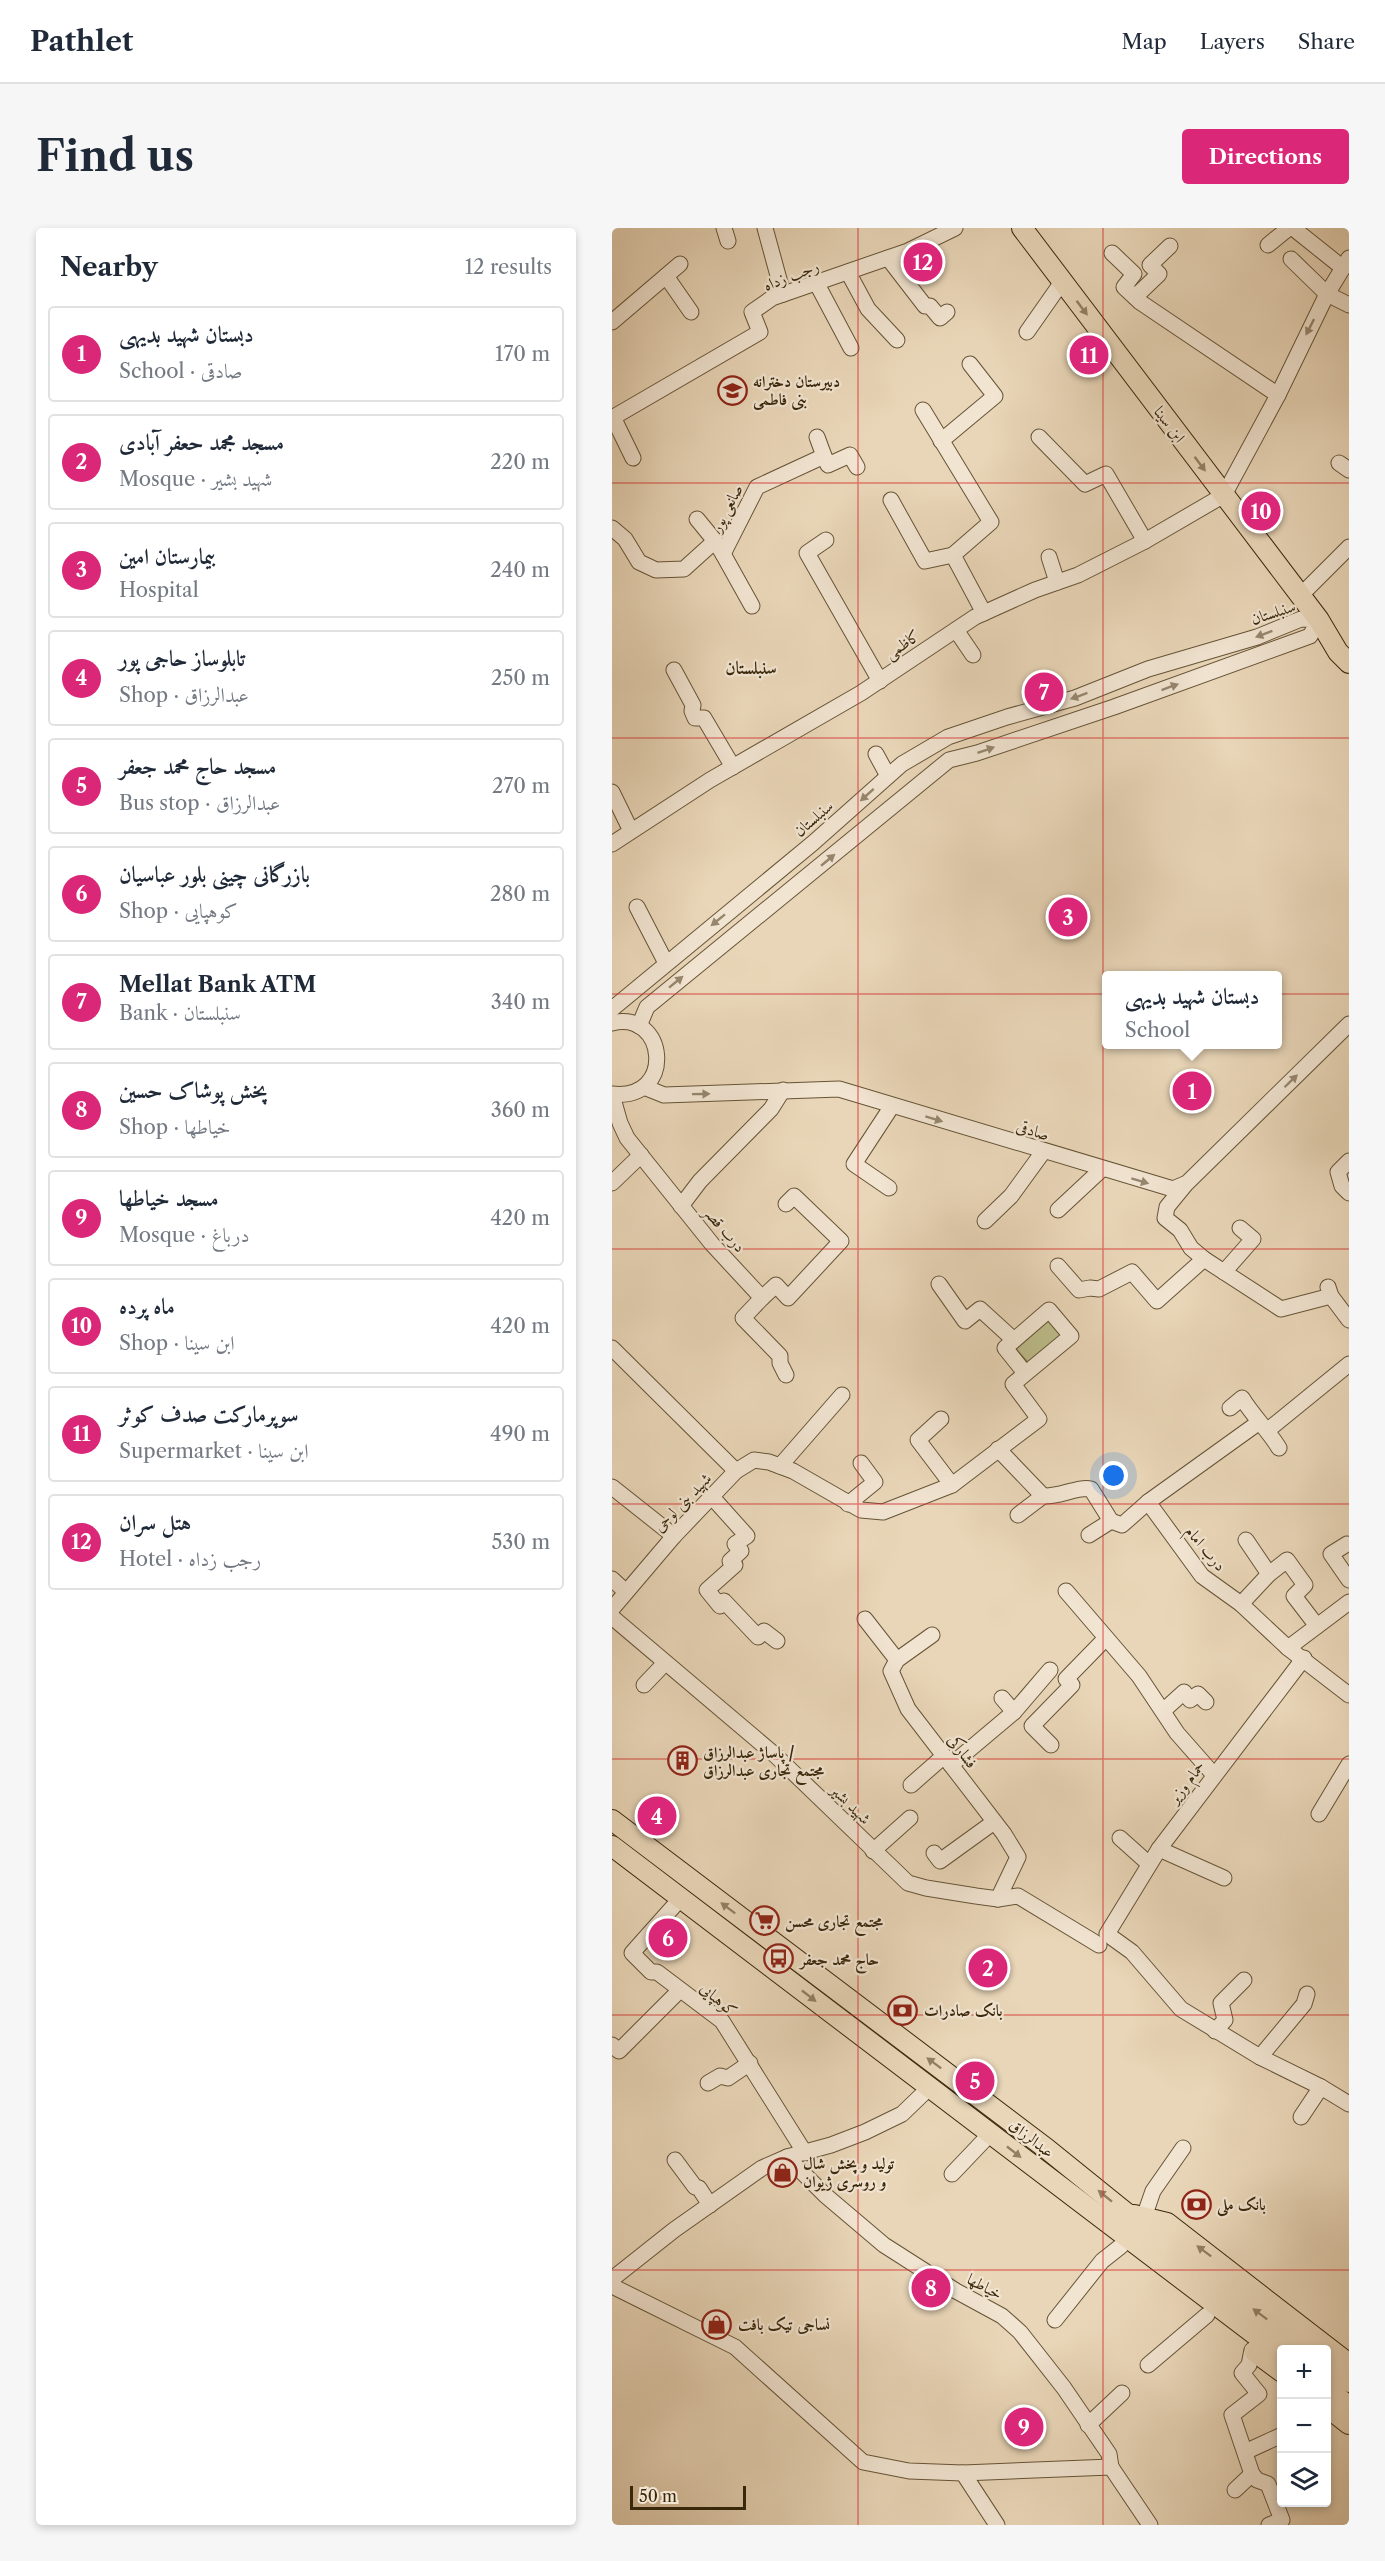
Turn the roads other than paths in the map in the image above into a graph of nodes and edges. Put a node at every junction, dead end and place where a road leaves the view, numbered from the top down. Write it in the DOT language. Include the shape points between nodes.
graph roads {
  1 [pos="765,228"];
  2 [pos="955,228"];
  3 [pos="1022,228"];
  4 [pos="1291,228"];
  5 [pos="1268,245"];
  6 [pos="1170,246"];
  7 [pos="1112,253"];
  8 [pos="888,258"];
  9 [pos="1291,259"];
  10 [pos="1346,263"];
  11 [pos="680,264"];
  12 [pos="848,272"];
  13 [pos="666,276"];
  14 [pos="1062,282"];
  15 [pos="817,284"];
  16 [pos="783,294"];
  17 [pos="1327,294"];
  18 [pos="1135,297"];
  19 [pos="1349,305"];
  20 [pos="691,312"];
  21 [pos="947,312"];
  22 [pos="612,322"];
  23 [pos="1027,332"];
  24 [pos="897,340"];
  25 [pos="851,348"];
  26 [pos="970,364"];
  27 [pos="1278,395"];
  28 [pos="923,410"];
  29 [pos="612,418"];
  30 [pos="817,437"];
  31 [pos="1039,437"];
  32 [pos="941,441"];
  33 [pos="824,456"];
  34 [pos="633,458"];
  35 [pos="857,467"];
  36 [pos="1224,495"];
  37 [pos="891,500"];
  38 [pos="697,519"];
  39 [pos="612,528"];
  40 [pos="826,540"];
  41 [pos="1145,541"];
  42 [pos="719,547"];
  43 [pos="1349,547"];
  44 [pos="953,555"];
  45 [pos="1049,557"];
  46 [pos="1057,582"];
  47 [pos="1300,596"];
  48 [pos="752,606"];
  49 [pos="984,613"];
  50 [pos="1319,620"];
  51 [pos="956,630"];
  52 [pos="1349,640"];
  53 [pos="973,655"];
  54 [pos="1349,663"];
  55 [pos="674,670"];
  56 [pos="880,681"];
  57 [pos="1105,686"];
  58 [pos="1114,707"];
  59 [pos="876,754"];
  60 [pos="733,767"];
  61 [pos="888,776"];
  62 [pos="612,792"];
  63 [pos="631,831"];
  64 [pos="612,844"];
  65 [pos="637,908"];
  66 [pos="666,963"];
  67 [pos="614,1000"];
  68 [pos="612,1023"];
  69 [pos="639,1026"];
  70 [pos="1346,1032"];
  71 [pos="644,1087"];
  72 [pos="783,1090"];
  73 [pos="612,1095"];
  74 [pos="892,1106"];
  75 [pos="616,1125"];
  76 [pos="1043,1152"];
  77 [pos="641,1155"];
  78 [pos="1349,1161"];
  79 [pos="1102,1169"];
  80 [pos="612,1183"];
  81 [pos="1187,1183"];
  82 [pos="889,1188"];
  83 [pos="1349,1193"];
  84 [pos="786,1204"];
  85 [pos="681,1206"];
  86 [pos="1058,1210"];
  87 [pos="985,1221"];
  88 [pos="1240,1228"];
  89 [pos="1204,1259"];
  90 [pos="1058,1266"];
  91 [pos="1224,1272"];
  92 [pos="939,1284"];
  93 [pos="762,1298"];
  94 [pos="1349,1320"];
  95 [pos="1014,1340"];
  96 [pos="612,1348"];
  97 [pos="1349,1364"];
  98 [pos="1025,1373"];
  99 [pos="786,1375"];
  100 [pos="842,1395"];
  101 [pos="1230,1408"];
  102 [pos="941,1419"];
  103 [pos="1263,1427"];
  104 [pos="1279,1448"];
  105 [pos="998,1449"];
  106 [pos="861,1462"];
  107 [pos="780,1466"];
  108 [pos="736,1471"];
  109 [pos="952,1485"];
  110 [pos="612,1487"];
  111 [pos="1043,1496"];
  112 [pos="712,1497"];
  113 [pos="1148,1502"];
  114 [pos="848,1504"];
  115 [pos="1018,1515"];
  116 [pos="1111,1521"];
  117 [pos="1089,1535"];
  118 [pos="674,1536"];
  119 [pos="1246,1540"];
  120 [pos="1347,1544"];
  121 [pos="1346,1570"];
  122 [pos="1269,1574"];
  123 [pos="612,1579"];
  124 [pos="1066,1591"];
  125 [pos="626,1592"];
  126 [pos="1349,1602"];
  127 [pos="1241,1604"];
  128 [pos="612,1609"];
  129 [pos="612,1617"];
  130 [pos="865,1619"];
  131 [pos="1317,1626"];
  132 [pos="932,1635"];
  133 [pos="1105,1639"];
  134 [pos="777,1641"];
  135 [pos="1288,1648"];
  136 [pos="1304,1658"];
  137 [pos="897,1660"];
  138 [pos="665,1664"];
  139 [pos="1050,1670"];
  140 [pos="644,1685"];
  141 [pos="1349,1695"];
  142 [pos="1002,1698"];
  143 [pos="1206,1702"];
  144 [pos="1163,1711"];
  145 [pos="1014,1712"];
  146 [pos="1052,1745"];
  147 [pos="948,1761"];
  148 [pos="1349,1764"];
  149 [pos="1214,1775"];
  150 [pos="911,1785"];
  151 [pos="1319,1814"];
  152 [pos="910,1818"];
  153 [pos="612,1820"];
  154 [pos="994,1822"];
  155 [pos="1120,1838"];
  156 [pos="612,1846"];
  157 [pos="1159,1849"];
  158 [pos="873,1851"];
  159 [pos="933,1852"];
  160 [pos="660,1857"];
  161 [pos="1149,1864"];
  162 [pos="648,1873"];
  163 [pos="1224,1878"];
  164 [pos="681,1898"];
  165 [pos="998,1899"];
  166 [pos="1103,1939"];
  167 [pos="1244,1980"];
  168 [pos="680,1990"];
  169 [pos="1307,1994"];
  170 [pos="1215,2031"];
  171 [pos="612,2045"];
  172 [pos="1260,2057"];
  173 [pos="750,2063"];
  174 [pos="708,2083"];
  175 [pos="1321,2087"];
  176 [pos="929,2088"];
  177 [pos="1349,2104"];
  178 [pos="1301,2117"];
  179 [pos="991,2133"];
  180 [pos="1183,2148"];
  181 [pos="805,2153"];
  182 [pos="787,2157"];
  183 [pos="675,2160"];
  184 [pos="952,2174"];
  185 [pos="710,2205"];
  186 [pos="1135,2215"];
  187 [pos="1109,2225"];
  188 [pos="1121,2246"];
  189 [pos="612,2279"];
  190 [pos="612,2286"];
  191 [pos="1207,2315"];
  192 [pos="1055,2319"];
  193 [pos="1301,2345"];
  194 [pos="1252,2350"];
  195 [pos="1277,2352"];
  196 [pos="1349,2364"];
  197 [pos="1148,2365"];
  198 [pos="1277,2369"];
  199 [pos="1331,2369"];
  200 [pos="1349,2382"];
  201 [pos="1122,2394"];
  202 [pos="1333,2408"];
  203 [pos="1349,2424"];
  204 [pos="1088,2425"];
  205 [pos="1277,2437"];
  206 [pos="1245,2452"];
  207 [pos="1111,2466"];
  208 [pos="963,2473"];
  209 [pos="1252,2474"];
  210 [pos="1234,2490"];
  211 [pos="996,2525"];
  212 [pos="1150,2525"];
  213 [pos="1269,2525"];
  1 -- 16 [label="street"];
  2 -- 8 [label="street, رجب زداه"];
  3 -- 14 [label="main road, ابن سینا"];
  4 -- 5 [label="street"];
  4 -- 10 [label="street"];
  6 -- 18 [label="street" via="1150,265 1159,274"];
  7 -- 18 [label="street" via="1134,274 1124,287"];
  8 -- 12 [label="street, رجب زداه"];
  8 -- 21 [label="street" via="925,306 930,306 940,318"];
  9 -- 17 [label="street"];
  10 -- 17 [label="street"];
  11 -- 13 [label="street"];
  12 -- 15 [label="street, رجب زداه"];
  12 -- 24 [label="street" via="868,309"];
  13 -- 20 [label="street"];
  13 -- 22 [label="street"];
  14 -- 23 [label="street"];
  14 -- 36 [label="main road, ابن سینا, one-way"];
  15 -- 16 [label="street, رجب زداه"];
  15 -- 25 [label="street"];
  16 -- 29 [label="street, رجب زداه" via="752,312 760,332"];
  17 -- 19 [label="street"];
  17 -- 27 [label="street, one-way"];
  18 -- 27 [label="street"];
  26 -- 32 [label="street" via="995,396"];
  27 -- 36 [label="street"];
  28 -- 32 [label="street"];
  29 -- 34 [label="street"];
  30 -- 33 [label="street"];
  31 -- 41 [label="street" via="1085,484 1106,474"];
  32 -- 44 [label="street" via="991,522"];
  33 -- 35 [label="street, صانعی پور" via="828,465 850,455"];
  33 -- 42 [label="street, صانعی پور" via="757,487"];
  36 -- 41 [label="street, کاظمی"];
  36 -- 47 [label="main road, ابن سینا"];
  37 -- 44 [label="street" via="925,561"];
  38 -- 42 [label="street"];
  39 -- 42 [label="street, صانعی پور" via="625,539 639,562 656,570 684,569"];
  40 -- 56 [label="street" via="807,553"];
  41 -- 46 [label="street, کاظمی"];
  42 -- 48 [label="street"];
  43 -- 47 [label="street"];
  44 -- 49 [label="street"];
  45 -- 46 [label="street"];
  46 -- 49 [label="street, کاظمی"];
  47 -- 50 [label="main road, ابن سینا"];
  49 -- 51 [label="street, کاظمی"];
  50 -- 52 [label="main road, ابن سینا"];
  50 -- 54 [label="main road, ابن سینا"];
  50 -- 57 [label="street, سنبلستان, one-way" via="1301,619"];
  58 -- 50 [label="street, سنبلستان, one-way" via="1310,636"];
  51 -- 53 [label="street"];
  51 -- 56 [label="street, کاظمی"];
  55 -- 60 [label="street" via="693,705 695,718 704,718"];
  56 -- 60 [label="street, کاظمی"];
  57 -- 58 [label="street"];
  57 -- 61 [label="street, سنبلستان, one-way" via="948,737"];
  69 -- 58 [label="street, سنبلستان, one-way" via="647,1007 949,760"];
  59 -- 61 [label="street"];
  60 -- 63 [label="street, کاظمی"];
  61 -- 66 [label="street, سنبلستان, one-way"];
  62 -- 63 [label="street"];
  63 -- 64 [label="street, کاظمی"];
  65 -- 66 [label="street"];
  66 -- 67 [label="street, سنبلستان"];
  68 -- 69 [label="street"];
  69 -- 71 [label="street" via="657,1048 654,1076"];
  81 -- 70 [label="street, one-way"];
  71 -- 72 [label="street, صادقی, one-way" via="663,1095"];
  71 -- 73 [label="street"];
  72 -- 74 [label="street, صادقی" via="839,1089"];
  72 -- 85 [label="street" via="771,1109 700,1181"];
  73 -- 75 [label="street, درب قصر"];
  74 -- 76 [label="street, صادقی, one-way"];
  74 -- 82 [label="street" via="854,1164"];
  75 -- 77 [label="street, درب قصر"];
  76 -- 79 [label="street, صادقی"];
  76 -- 87 [label="street"];
  77 -- 80 [label="street"];
  77 -- 85 [label="street, درب قصر"];
  78 -- 83 [label="street" via="1338,1172"];
  79 -- 81 [label="street, صادقی, one-way" via="1173,1190"];
  79 -- 86 [label="street"];
  81 -- 89 [label="street" via="1167,1207 1165,1218"];
  84 -- 93 [label="street" via="794,1196 841,1241 788,1298 776,1285"];
  85 -- 93 [label="street, درب قصر"];
  88 -- 91 [label="street" via="1253,1239"];
  89 -- 90 [label="street" via="1157,1301 1132,1272 1099,1289 1080,1290"];
  89 -- 91 [label="street"];
  91 -- 94 [label="street" via="1281,1309 1329,1291"];
  92 -- 95 [label="street" via="965,1321 980,1309"];
  93 -- 99 [label="street" via="743,1318 780,1356"];
  95 -- 98 [label="street" via="1005,1348"];
  95 -- 98 [label="street" via="1049,1310 1071,1336"];
  96 -- 108 [label="street, شهید بنی لوحی"];
  97 -- 103 [label="street"];
  98 -- 105 [label="street" via="1013,1384 1039,1419"];
  100 -- 107 [label="street"];
  101 -- 103 [label="street" via="1242,1398"];
  102 -- 109 [label="street" via="918,1440"];
  103 -- 104 [label="street"];
  103 -- 113 [label="street"];
  105 -- 109 [label="street"];
  105 -- 111 [label="street"];
  106 -- 114 [label="street" via="875,1482"];
  107 -- 108 [label="street" via="754,1460"];
  107 -- 114 [label="street"];
  108 -- 112 [label="street, شهید بنی لوحی"];
  109 -- 114 [label="street" via="883,1512"];
  110 -- 118 [label="street"];
  111 -- 115 [label="street"];
  111 -- 116 [label="street" via="1091,1489"];
  112 -- 118 [label="street, شهید بنی لوحی"];
  112 -- 134 [label="street" via="747,1536 735,1544 741,1551 730,1561 735,1565 707,1590 758,1637 764,1631"];
  113 -- 116 [label="street" via="1122,1525"];
  113 -- 127 [label="street, درب امام" via="1202,1576"];
  116 -- 117 [label="street"];
  118 -- 125 [label="street, شهید بنی لوحی"];
  119 -- 122 [label="street"];
  120 -- 121 [label="street" via="1332,1554"];
  122 -- 127 [label="street"];
  122 -- 131 [label="street" via="1287,1560 1305,1585 1294,1596"];
  123 -- 125 [label="street"];
  124 -- 133 [label="street"];
  125 -- 128 [label="street, شهید بنی لوحی"];
  126 -- 131 [label="street"];
  127 -- 135 [label="street, درب امام"];
  129 -- 138 [label="street, شهید بشیر"];
  130 -- 137 [label="street"];
  131 -- 135 [label="street"];
  132 -- 137 [label="street"];
  133 -- 144 [label="street" via="1139,1676"];
  133 -- 146 [label="street" via="1066,1679 1072,1685 1032,1726"];
  135 -- 136 [label="street, درب امام"];
  136 -- 141 [label="street, درب امام"];
  136 -- 149 [label="street, حمام وزیر"];
  137 -- 147 [label="street, فشارکی" via="891,1671 908,1709"];
  138 -- 140 [label="street"];
  138 -- 158 [label="street, شهید بشیر" via="775,1755 821,1809"];
  139 -- 145 [label="street"];
  142 -- 145 [label="street"];
  143 -- 144 [label="street" via="1197,1694 1190,1700 1184,1692"];
  144 -- 149 [label="street" via="1191,1751"];
  145 -- 147 [label="street"];
  147 -- 150 [label="street"];
  147 -- 154 [label="street, فشارکی"];
  148 -- 151 [label="street"];
  149 -- 157 [label="street, حمام وزیر"];
  152 -- 158 [label="street"];
  153 -- 160 [label="main road, عبدالرزاق"];
  154 -- 159 [label="street" via="940,1861"];
  154 -- 165 [label="street, فشارکی" via="1018,1857"];
  155 -- 161 [label="street"];
  156 -- 162 [label="main road, عبدالرزاق"];
  157 -- 161 [label="street, حمام وزیر"];
  157 -- 163 [label="street"];
  158 -- 165 [label="street, شهید بشیر" via="908,1883"];
  160 -- 162 [label="main road"];
  186 -- 160 [label="main road, عبدالرزاق, one-way"];
  161 -- 166 [label="street, حمام وزیر"];
  162 -- 164 [label="main road, عبدالرزاق"];
  164 -- 168 [label="street, کوهپایی" via="632,1953 651,1972 657,1972"];
  164 -- 176 [label="main road, عبدالرزاق, one-way"];
  165 -- 166 [label="street, شهید بشیر" via="1018,1896"];
  166 -- 170 [label="street, شهید بشیر" via="1132,1952 1181,2009"];
  167 -- 170 [label="street" via="1221,2003 1225,2020"];
  168 -- 171 [label="street" via="619,2051"];
  168 -- 173 [label="street, کوهپایی" via="722,2021"];
  169 -- 172 [label="street" via="1304,2004"];
  170 -- 172 [label="street, شهید بشیر"];
  172 -- 175 [label="street, شهید بشیر"];
  173 -- 174 [label="street" via="728,2078 720,2076"];
  173 -- 181 [label="street, کوهپایی"];
  175 -- 177 [label="street, شهید بشیر"];
  175 -- 178 [label="street"];
  176 -- 179 [label="main road, عبدالرزاق"];
  176 -- 181 [label="street" via="902,2114 865,2133"];
  179 -- 184 [label="street"];
  179 -- 187 [label="main road, عبدالرزاق, one-way"];
  180 -- 186 [label="street"];
  181 -- 182 [label="street"];
  182 -- 185 [label="street" via="762,2168"];
  182 -- 204 [label="street, خیاطها" via="884,2246 1002,2316 1020,2332"];
  183 -- 185 [label="street"];
  185 -- 189 [label="street"];
  193 -- 186 [label="main road, عبدالرزاق, one-way"];
  196 -- 186 [label="main road, one-way" via="1167,2223"];
  187 -- 188 [label="main road"];
  187 -- 195 [label="main road, عبدالرزاق"];
  188 -- 191 [label="main road"];
  188 -- 192 [label="street" via="1102,2261"];
  190 -- 208 [label="street" via="735,2347 863,2462 909,2471"];
  191 -- 194 [label="main road"];
  191 -- 197 [label="street"];
  194 -- 198 [label="main road"];
  194 -- 206 [label="street" via="1249,2365 1242,2373 1259,2394 1232,2415"];
  199 -- 200 [label="main road"];
  201 -- 204 [label="street"];
  202 -- 203 [label="main road"];
  204 -- 207 [label="street, خیاطها" via="1108,2454"];
  205 -- 206 [label="street"];
  206 -- 209 [label="street"];
  207 -- 208 [label="street"];
  207 -- 212 [label="street, خیاطها"];
  208 -- 211 [label="street"];
  209 -- 210 [label="street"];
  209 -- 213 [label="street" via="1268,2484 1282,2520"];
}
